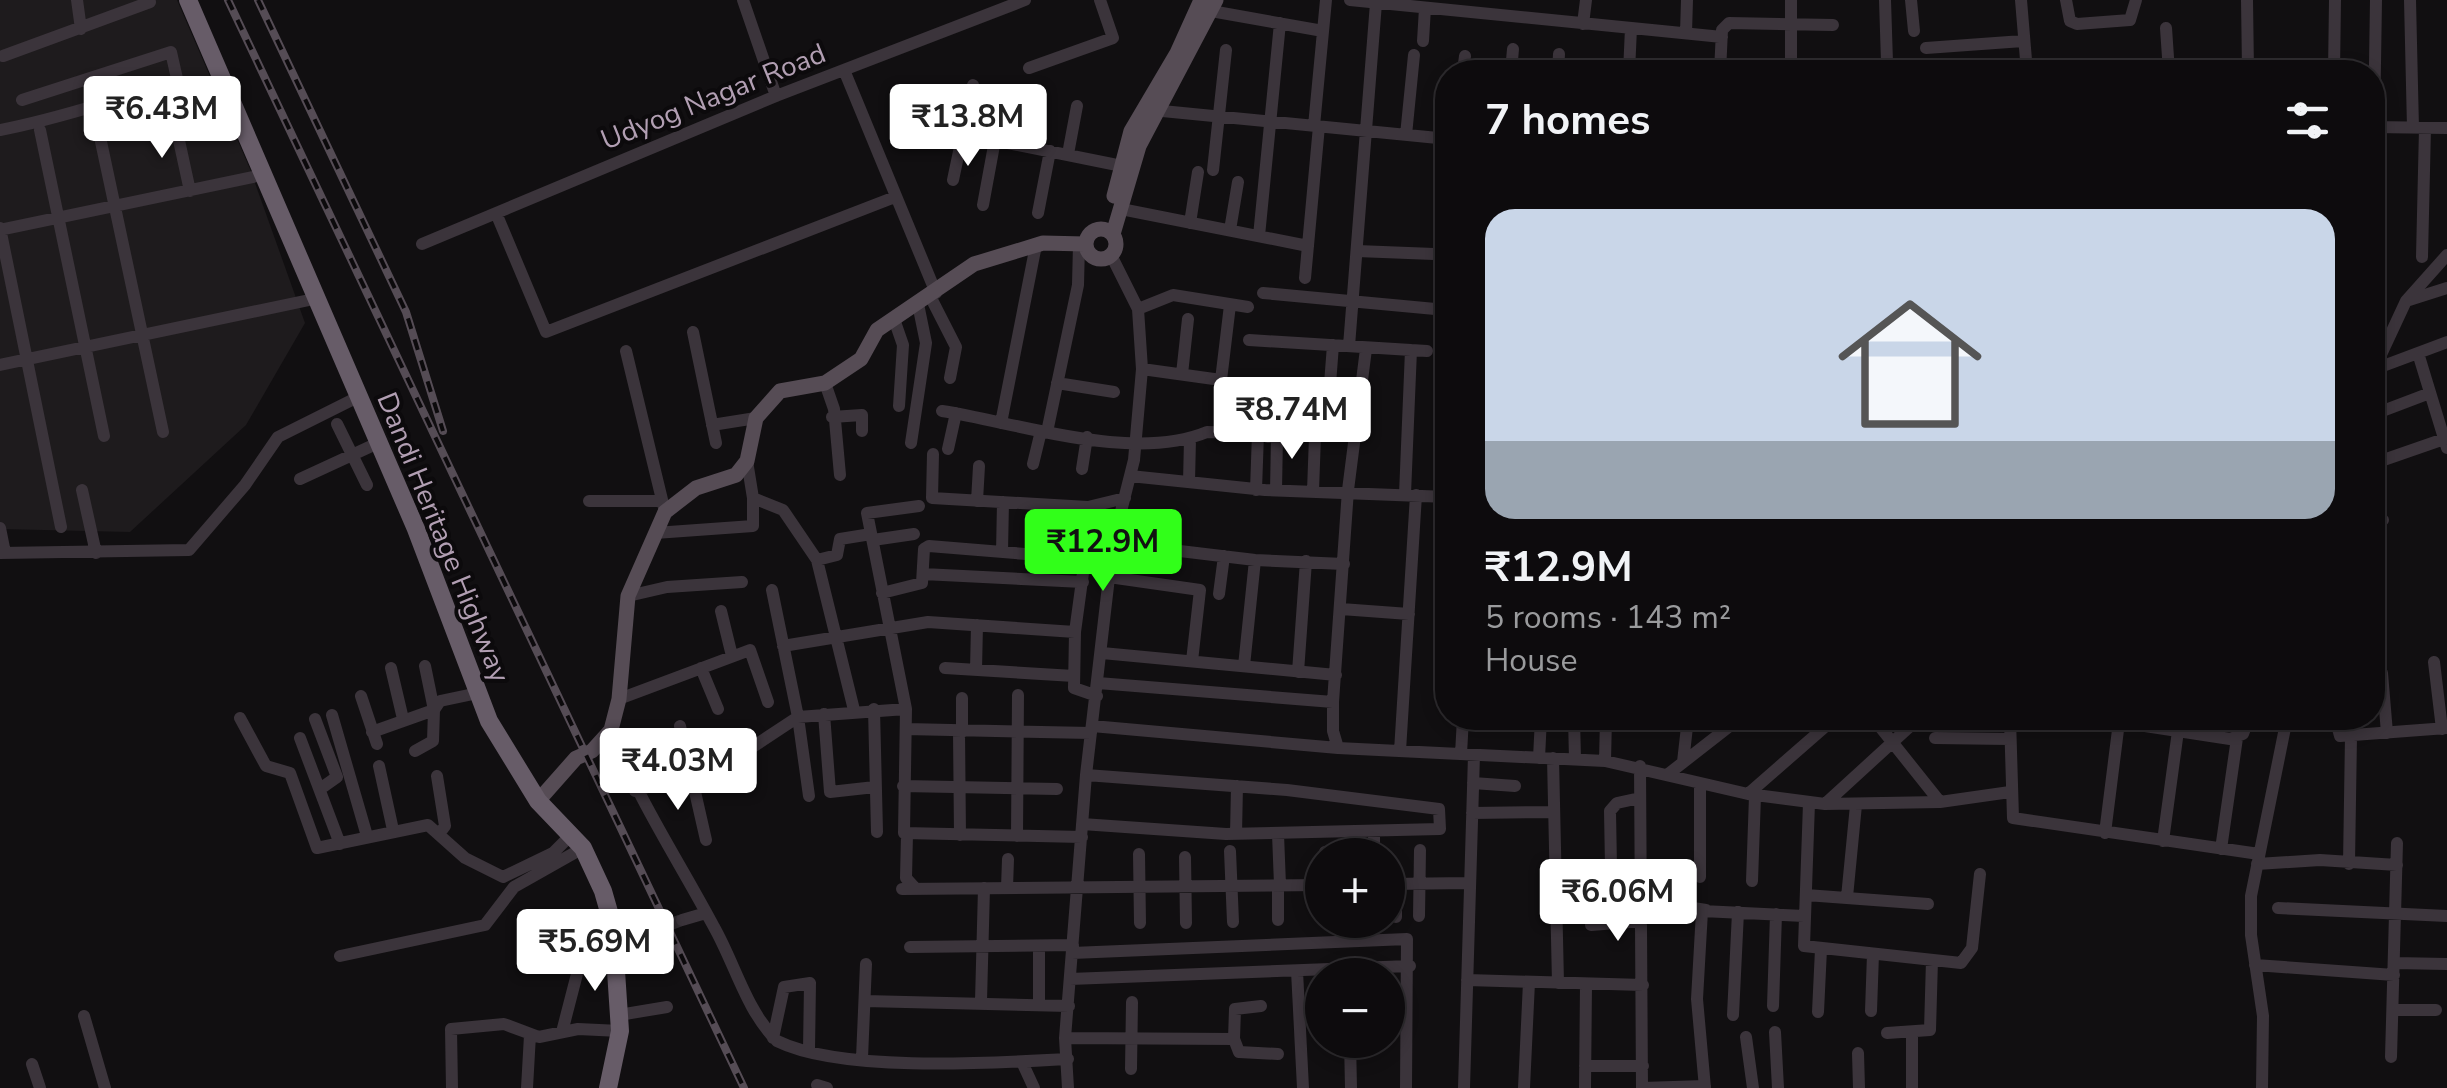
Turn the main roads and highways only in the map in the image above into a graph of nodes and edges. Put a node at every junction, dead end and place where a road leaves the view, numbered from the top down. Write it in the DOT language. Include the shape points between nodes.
graph roads {
  1 [pos="188,0"];
  2 [pos="1209,4"];
  3 [pos="1152,110"];
  4 [pos="1110,232"];
  5 [pos="1082,244"];
  6 [pos="538,802"];
  7 [pos="608,1088"];
  1 -- 6 [label="highway, Dandi Heritage Highway" via="416,529 488,721"];
  2 -- 3 [label="main road"];
  3 -- 4 [label="main road"];
  3 -- 4 [label="main road" via="1132,131"];
  4 -- 5 [label="main road" via="1092,231"];
  4 -- 5 [label="main road" via="1116,248 1111,256 1092,256"];
  5 -- 6 [label="main road" via="1036,245 974,264 877,330 861,359 826,383 780,391 756,418 747,462 736,476 664,507 628,596 611,730"];
  6 -- 7 [label="highway, Dandi Heritage Highway" via="577,842 614,926 619,1023"];
}
